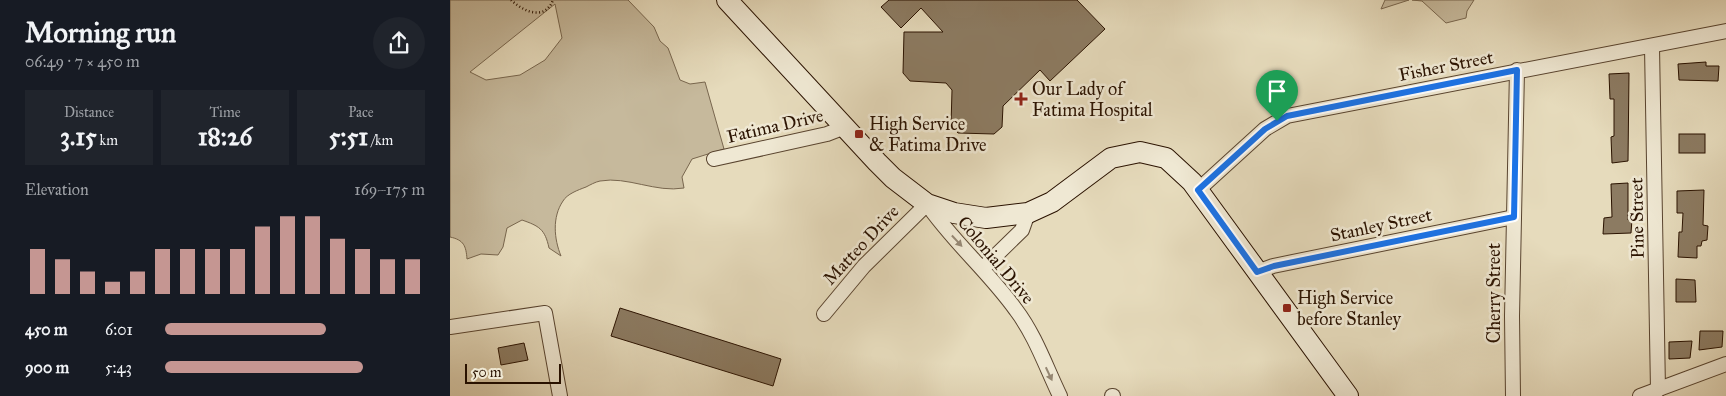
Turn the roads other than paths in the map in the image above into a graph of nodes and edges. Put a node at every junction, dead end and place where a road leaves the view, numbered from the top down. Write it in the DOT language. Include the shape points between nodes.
graph roads {
  1 [pos="727,0"];
  2 [pos="1726,31"];
  3 [pos="1652,46"];
  4 [pos="1517,70"];
  5 [pos="845,127"];
  6 [pos="714,159"];
  7 [pos="1198,190"];
  8 [pos="927,204"];
  9 [pos="1028,213"];
  10 [pos="1514,217"];
  11 [pos="983,268"];
  12 [pos="1257,272"];
  13 [pos="824,314"];
  14 [pos="450,327"];
  15 [pos="1726,364"];
  16 [pos="1658,390"];
  17 [pos="560,396"];
  18 [pos="1060,396"];
  19 [pos="1348,396"];
  20 [pos="1513,396"];
  21 [pos="1640,396"];
  1 -- 5 [label="main road"];
  2 -- 3 [label="street, Fisher Street"];
  3 -- 4 [label="street, Fisher Street"];
  3 -- 16 [label="street, Pine Street"];
  4 -- 7 [label="street, Fisher Street" via="1287,116 1265,129"];
  4 -- 10 [label="street, Cherry Street"];
  5 -- 6 [label="street, Fatima Drive" via="827,134"];
  5 -- 8 [label="main road" via="893,178"];
  7 -- 9 [label="main road" via="1166,158 1140,152 1111,158 1052,202"];
  7 -- 12 [label="main road"];
  8 -- 9 [label="main road" via="954,213 986,218"];
  8 -- 11 [label="street, Colonial Drive, one-way" via="941,224"];
  8 -- 13 [label="street, Matteo Drive" via="864,266"];
  9 -- 11 [label="street" via="1022,230"];
  10 -- 12 [label="street, Stanley Street"];
  10 -- 20 [label="street, Cherry Street"];
  11 -- 18 [label="street, Colonial Drive, one-way" via="1018,312"];
  12 -- 19 [label="main road"];
  14 -- 17 [label="street" via="545,313"];
  15 -- 16 [label="street"];
  16 -- 21 [label="street"];
}
